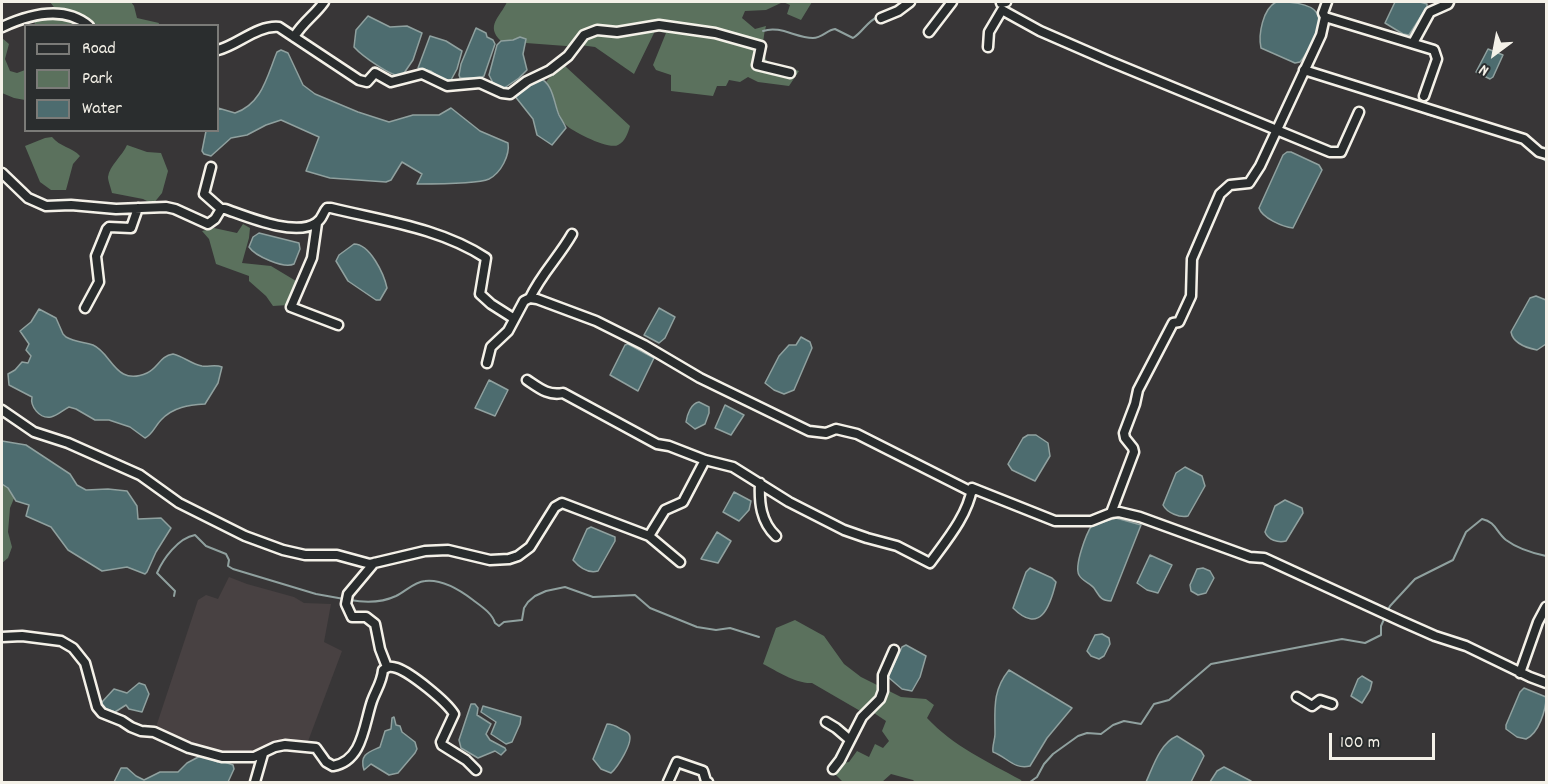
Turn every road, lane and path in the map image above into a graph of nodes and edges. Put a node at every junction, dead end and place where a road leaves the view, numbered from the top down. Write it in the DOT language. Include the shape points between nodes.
graph roads {
  1 [pos="324,2"];
  2 [pos="910,2"];
  3 [pos="952,2"];
  4 [pos="1327,2"];
  5 [pos="1449,2"];
  6 [pos="1002,4"];
  7 [pos="1325,17"];
  8 [pos="881,18"];
  9 [pos="85,24"];
  10 [pos="2,27"];
  11 [pos="929,32"];
  12 [pos="294,37"];
  13 [pos="1413,43"];
  14 [pos="988,47"];
  15 [pos="219,50"];
  16 [pos="1304,70"];
  17 [pos="790,73"];
  18 [pos="1425,96"];
  19 [pos="1359,112"];
  20 [pos="1276,130"];
  21 [pos="1546,154"];
  22 [pos="212,167"];
  23 [pos="2,173"];
  24 [pos="138,208"];
  25 [pos="221,209"];
  26 [pos="317,223"];
  27 [pos="572,234"];
  28 [pos="530,298"];
  29 [pos="85,308"];
  30 [pos="513,318"];
  31 [pos="338,325"];
  32 [pos="487,363"];
  33 [pos="527,380"];
  34 [pos="2,410"];
  35 [pos="705,460"];
  36 [pos="760,483"];
  37 [pos="972,492"];
  38 [pos="1111,513"];
  39 [pos="649,536"];
  40 [pos="776,536"];
  41 [pos="680,562"];
  42 [pos="374,563"];
  43 [pos="1546,607"];
  44 [pos="2,637"];
  45 [pos="894,650"];
  46 [pos="387,667"];
  47 [pos="1520,673"];
  48 [pos="1546,683"];
  49 [pos="1297,698"];
  50 [pos="1332,704"];
  51 [pos="826,722"];
  52 [pos="850,740"];
  53 [pos="263,754"];
  54 [pos="833,769"];
  55 [pos="476,770"];
  56 [pos="255,783"];
  57 [pos="668,783"];
  58 [pos="708,783"];
  1 -- 12 [label="street"];
  2 -- 8 [label="street"];
  3 -- 11 [label="street"];
  4 -- 7 [label="street"];
  5 -- 13 [label="street" via="1430,12"];
  6 -- 14 [label="street" via="989,32"];
  6 -- 20 [label="street" via="1040,31"];
  7 -- 13 [label="street"];
  7 -- 16 [label="street"];
  9 -- 10 [label="street" via="69,16 43,14"];
  12 -- 15 [label="street" via="279,27 270,27"];
  12 -- 17 [label="street" via="358,80 367,82 375,74 391,82 422,74 443,85 480,83 510,94 550,70 591,31 617,32 659,25 715,33 761,46 757,64"];
  13 -- 18 [label="street" via="1434,50 1437,56"];
  16 -- 20 [label="street"];
  16 -- 21 [label="street" via="1524,139"];
  19 -- 20 [label="street" via="1341,152 1315,147"];
  20 -- 38 [label="street" via="1253,178 1245,185 1230,185 1220,194 1208,220 1192,259 1191,296 1140,384 1125,428 1125,438 1134,452"];
  22 -- 25 [label="street" via="204,194"];
  23 -- 24 [label="street" via="28,198 46,206"];
  24 -- 25 [label="street" via="166,207 208,224"];
  24 -- 29 [label="street" via="131,228 106,229 96,256 99,282"];
  25 -- 26 [label="street" via="289,228"];
  26 -- 30 [label="street" via="331,208 421,229 462,244 486,258 480,294"];
  26 -- 31 [label="street" via="312,258 291,307"];
  27 -- 28 [label="street"];
  28 -- 30 [label="street"];
  28 -- 37 [label="street" via="596,321 700,378 809,430 826,433 836,429 857,434"];
  30 -- 32 [label="street" via="503,337 491,347"];
  33 -- 35 [label="street" via="546,393 563,393 657,444"];
  34 -- 42 [label="street" via="34,432 140,476 179,503 255,539 305,555 337,555"];
  35 -- 36 [label="street" via="733,467"];
  35 -- 39 [label="street" via="683,502 665,510"];
  36 -- 37 [label="street" via="844,530 897,546 930,563"];
  36 -- 40 [label="street" via="763,518"];
  37 -- 38 [label="street" via="972,488 1055,521 1091,521"];
  38 -- 47 [label="street" via="1140,517 1250,557 1264,558"];
  39 -- 41 [label="street"];
  39 -- 42 [label="street" via="562,503 555,507 530,547 509,559 490,560 448,550"];
  42 -- 46 [label="street" via="348,594 346,604 352,617 366,617 375,624"];
  43 -- 47 [label="street"];
  44 -- 53 [label="street" via="39,638 74,648 85,663 97,707 131,727 222,757"];
  45 -- 52 [label="street" via="883,675 883,691"];
  46 -- 53 [label="street" via="352,757 333,766 316,748 285,745"];
  46 -- 55 [label="street" via="401,670 450,707 453,720 442,745"];
  47 -- 48 [label="street"];
  49 -- 50 [label="street" via="1312,706 1320,700"];
  51 -- 52 [label="street"];
  52 -- 54 [label="street"];
  53 -- 56 [label="street"];
  57 -- 58 [label="street" via="677,762 703,771"];
}
